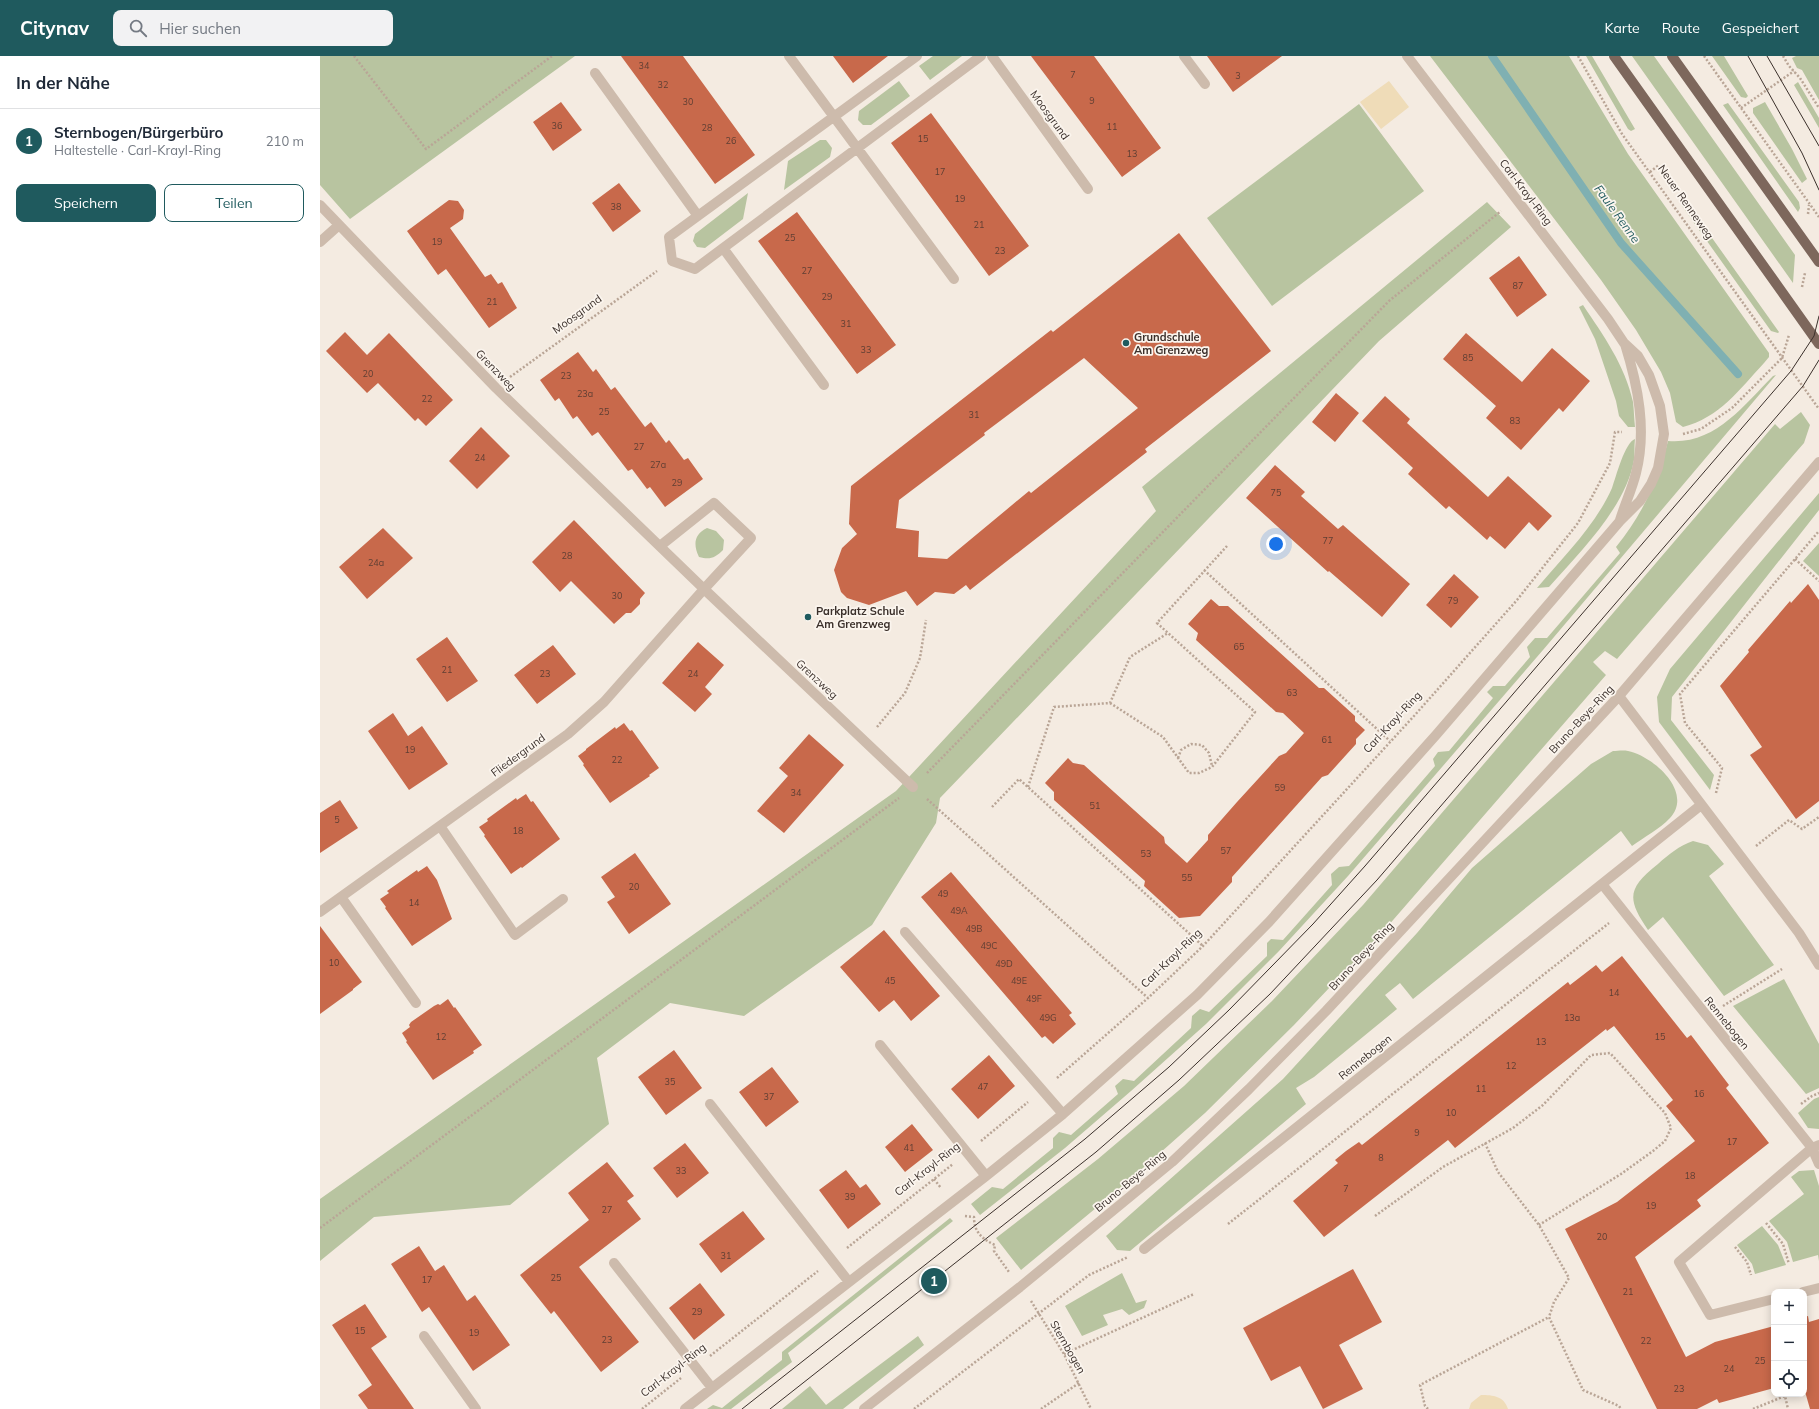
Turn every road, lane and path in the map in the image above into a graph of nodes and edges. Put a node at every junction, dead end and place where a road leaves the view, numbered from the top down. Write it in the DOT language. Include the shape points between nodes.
graph roads {
  1 [pos="354,56"];
  2 [pos="552,56"];
  3 [pos="789,56"];
  4 [pos="917,56"];
  5 [pos="981,56"];
  6 [pos="992,56"];
  7 [pos="1184,56"];
  8 [pos="1407,56"];
  9 [pos="1578,56"];
  10 [pos="1614,56"];
  11 [pos="1672,56"];
  12 [pos="1704,56"];
  13 [pos="1783,56"];
  14 [pos="1794,71"];
  15 [pos="595,74"];
  16 [pos="1205,84"];
  17 [pos="1741,108"];
  18 [pos="1819,108"];
  19 [pos="834,118"];
  20 [pos="857,148"];
  21 [pos="1659,165"];
  22 [pos="1650,172"];
  23 [pos="1088,188"];
  24 [pos="320,205"];
  25 [pos="1505,208"];
  26 [pos="698,216"];
  27 [pos="1819,217"];
  28 [pos="340,225"];
  29 [pos="320,242"];
  30 [pos="723,248"];
  31 [pos="672,260"];
  32 [pos="1819,262"];
  33 [pos="954,279"];
  34 [pos="1788,338"];
  35 [pos="1624,343"];
  36 [pos="1819,344"];
  37 [pos="1782,358"];
  38 [pos="824,385"];
  39 [pos="496,388"];
  40 [pos="1819,409"];
  41 [pos="1615,432"];
  42 [pos="1680,434"];
  43 [pos="1819,462"];
  44 [pos="1620,521"];
  45 [pos="1819,531"];
  46 [pos="660,546"];
  47 [pos="1227,546"];
  48 [pos="1794,559"];
  49 [pos="1204,570"];
  50 [pos="1819,581"];
  51 [pos="704,590"];
  52 [pos="926,620"];
  53 [pos="1168,633"];
  54 [pos="1619,696"];
  55 [pos="1110,702"];
  56 [pos="876,729"];
  57 [pos="1390,741"];
  58 [pos="1178,758"];
  59 [pos="1212,767"];
  60 [pos="1722,768"];
  61 [pos="913,787"];
  62 [pos="1028,787"];
  63 [pos="1702,805"];
  64 [pos="992,807"];
  65 [pos="1819,817"];
  66 [pos="440,826"];
  67 [pos="1754,847"];
  68 [pos="1602,884"];
  69 [pos="341,897"];
  70 [pos="563,899"];
  71 [pos="320,912"];
  72 [pos="1624,912"];
  73 [pos="905,932"];
  74 [pos="1203,946"];
  75 [pos="1819,965"];
  76 [pos="1782,969"];
  77 [pos="1148,998"];
  78 [pos="416,1003"];
  79 [pos="1707,1016"];
  80 [pos="880,1045"];
  81 [pos="1042,1090"];
  82 [pos="710,1104"];
  83 [pos="1063,1114"];
  84 [pos="1485,1144"];
  85 [pos="1816,1146"];
  86 [pos="968,1152"];
  87 [pos="1819,1164"];
  88 [pos="986,1176"];
  89 [pos="1375,1216"];
  90 [pos="974,1217"];
  91 [pos="1766,1223"];
  92 [pos="1228,1224"];
  93 [pos="1539,1225"];
  94 [pos="320,1228"];
  95 [pos="1735,1247"];
  96 [pos="1144,1249"];
  97 [pos="831,1260"];
  98 [pos="614,1263"];
  99 [pos="1789,1264"];
  100 [pos="1751,1274"];
  101 [pos="1012,1276"];
  102 [pos="849,1282"];
  103 [pos="1819,1288"];
  104 [pos="1807,1291"];
  105 [pos="1194,1294"];
  106 [pos="1027,1296"];
  107 [pos="1771,1300"];
  108 [pos="1039,1313"];
  109 [pos="1549,1317"];
  110 [pos="424,1336"];
  111 [pos="1064,1354"];
  112 [pos="696,1367"];
  113 [pos="1079,1383"];
  114 [pos="712,1388"];
  115 [pos="476,1409"];
  116 [pos="642,1409"];
  117 [pos="685,1409"];
  118 [pos="864,1409"];
  119 [pos="914,1409"];
  120 [pos="1041,1409"];
  121 [pos="1091,1409"];
  122 [pos="1428,1409"];
  123 [pos="1621,1409"];
  124 [pos="1754,1409"];
  125 [pos="1788,1409"];
  1 -- 2 [label="path" via="426,149"];
  3 -- 19 [label="street"];
  4 -- 19 [label="street"];
  5 -- 20 [label="street"];
  6 -- 23 [label="street, Moosgrund"];
  7 -- 16 [label="street"];
  8 -- 35 [label="street, Carl-Krayl-Ring"];
  9 -- 22 [label="path, Neuer Renneweg" via="1622,134"];
  10 -- 36 [label="main road"];
  11 -- 32 [label="main road"];
  12 -- 17 [label="path"];
  13 -- 14 [label="path"];
  14 -- 17 [label="path"];
  14 -- 18 [label="path"];
  15 -- 26 [label="street"];
  17 -- 27 [label="path"];
  19 -- 20 [label="street"];
  19 -- 26 [label="street"];
  20 -- 30 [label="street"];
  20 -- 33 [label="street"];
  21 -- 22 [label="path"];
  22 -- 37 [label="path, Neuer Renneweg"];
  24 -- 28 [label="street, Grenzweg"];
  25 -- 61 [label="path" via="1389,301"];
  26 -- 31 [label="street" via="669,237"];
  28 -- 29 [label="street"];
  28 -- 39 [label="street, Grenzweg"];
  30 -- 31 [label="street" via="695,269"];
  30 -- 38 [label="street"];
  31 -- 39 [label="path, Moosgrund"];
  34 -- 37 [label="path"];
  35 -- 44 [label="street, Carl-Krayl-Ring" via="1640,408 1641,434 1636,474"];
  35 -- 44 [label="street, Carl-Krayl-Ring" via="1638,356 1649,375 1660,406 1664,434 1658,468 1651,484 1640,501"];
  37 -- 40 [label="path, Neuer Renneweg"];
  37 -- 42 [label="path" via="1732,408 1701,429"];
  39 -- 46 [label="street, Grenzweg"];
  41 -- 57 [label="path, Carl-Krayl-Ring" via="1610,463 1578,523 1517,600"];
  43 -- 54 [label="street, Bruno-Beye-Ring"];
  44 -- 83 [label="street, Carl-Krayl-Ring" via="1441,729 1269,922 1197,995"];
  45 -- 48 [label="path"];
  46 -- 51 [label="street, Grenzweg"];
  46 -- 51 [label="street" via="714,503 751,538"];
  47 -- 49 [label="path"];
  48 -- 50 [label="path"];
  48 -- 60 [label="path" via="1680,694 1685,723"];
  49 -- 53 [label="path" via="1158,623"];
  49 -- 57 [label="path"];
  51 -- 61 [label="street, Grenzweg"];
  51 -- 66 [label="street, Fliedergrund" via="604,702 568,734"];
  52 -- 56 [label="path" via="920,658 905,693"];
  53 -- 55 [label="path" via="1130,658"];
  53 -- 59 [label="path" via="1255,712"];
  54 -- 63 [label="street"];
  54 -- 118 [label="street, Bruno-Beye-Ring" via="1332,1005 1172,1162 1020,1287"];
  55 -- 58 [label="path" via="1163,737"];
  55 -- 62 [label="path" via="1054,707"];
  57 -- 74 [label="path, Carl-Krayl-Ring"];
  58 -- 59 [label="path" via="1189,773 1199,773"];
  58 -- 59 [label="path" via="1180,750 1191,744 1202,745 1209,753"];
  61 -- 77 [label="path"];
  61 -- 94 [label="path"];
  62 -- 64 [label="path" via="1019,779"];
  62 -- 74 [label="path"];
  63 -- 68 [label="street, Rennebogen"];
  63 -- 75 [label="street" via="1799,933"];
  65 -- 67 [label="path" via="1802,829 1789,820"];
  66 -- 69 [label="street, Fliedergrund"];
  66 -- 70 [label="street" via="515,935"];
  68 -- 72 [label="street, Rennebogen"];
  68 -- 96 [label="street, Rennebogen"];
  69 -- 71 [label="street, Fliedergrund"];
  69 -- 78 [label="street"];
  72 -- 79 [label="street, Rennebogen"];
  72 -- 92 [label="path"];
  73 -- 81 [label="street"];
  74 -- 77 [label="path, Carl-Krayl-Ring"];
  76 -- 79 [label="path"];
  77 -- 81 [label="path, Carl-Krayl-Ring"];
  79 -- 85 [label="street, Rennebogen"];
  80 -- 86 [label="street"];
  81 -- 83 [label="street"];
  81 -- 86 [label="path, Carl-Krayl-Ring"];
  82 -- 97 [label="street"];
  83 -- 88 [label="street, Carl-Krayl-Ring"];
  84 -- 89 [label="path" via="1442,1167"];
  84 -- 93 [label="path" via="1498,1172"];
  84 -- 93 [label="path" via="1513,1128 1544,1105 1591,1055 1610,1053 1665,1113 1671,1128 1665,1141 1621,1174"];
  85 -- 87 [label="street, Rennebogen"];
  85 -- 107 [label="street" via="1679,1262 1710,1315"];
  86 -- 88 [label="street"];
  86 -- 97 [label="path, Carl-Krayl-Ring"];
  88 -- 102 [label="street, Carl-Krayl-Ring"];
  90 -- 101 [label="path" via="974,1227 985,1240 995,1245 994,1251"];
  91 -- 99 [label="path" via="1783,1244"];
  93 -- 109 [label="path" via="1569,1278 1554,1302"];
  95 -- 100 [label="path" via="1747,1262"];
  96 -- 108 [label="path" via="1089,1274"];
  97 -- 102 [label="street"];
  97 -- 112 [label="path, Carl-Krayl-Ring"];
  98 -- 112 [label="street"];
  102 -- 114 [label="street, Carl-Krayl-Ring"];
  103 -- 104 [label="street"];
  105 -- 111 [label="path"];
  106 -- 108 [label="path, Sternbogen"];
  108 -- 111 [label="path, Sternbogen"];
  108 -- 119 [label="path"];
  109 -- 122 [label="path" via="1420,1385"];
  109 -- 123 [label="path" via="1583,1390"];
  110 -- 115 [label="street"];
  111 -- 113 [label="path, Sternbogen"];
  112 -- 114 [label="street"];
  112 -- 116 [label="path, Carl-Krayl-Ring"];
  113 -- 120 [label="path"];
  113 -- 121 [label="path, Sternbogen"];
  114 -- 117 [label="street, Carl-Krayl-Ring"];
  124 -- 125 [label="path" via="1784,1396"];
}
